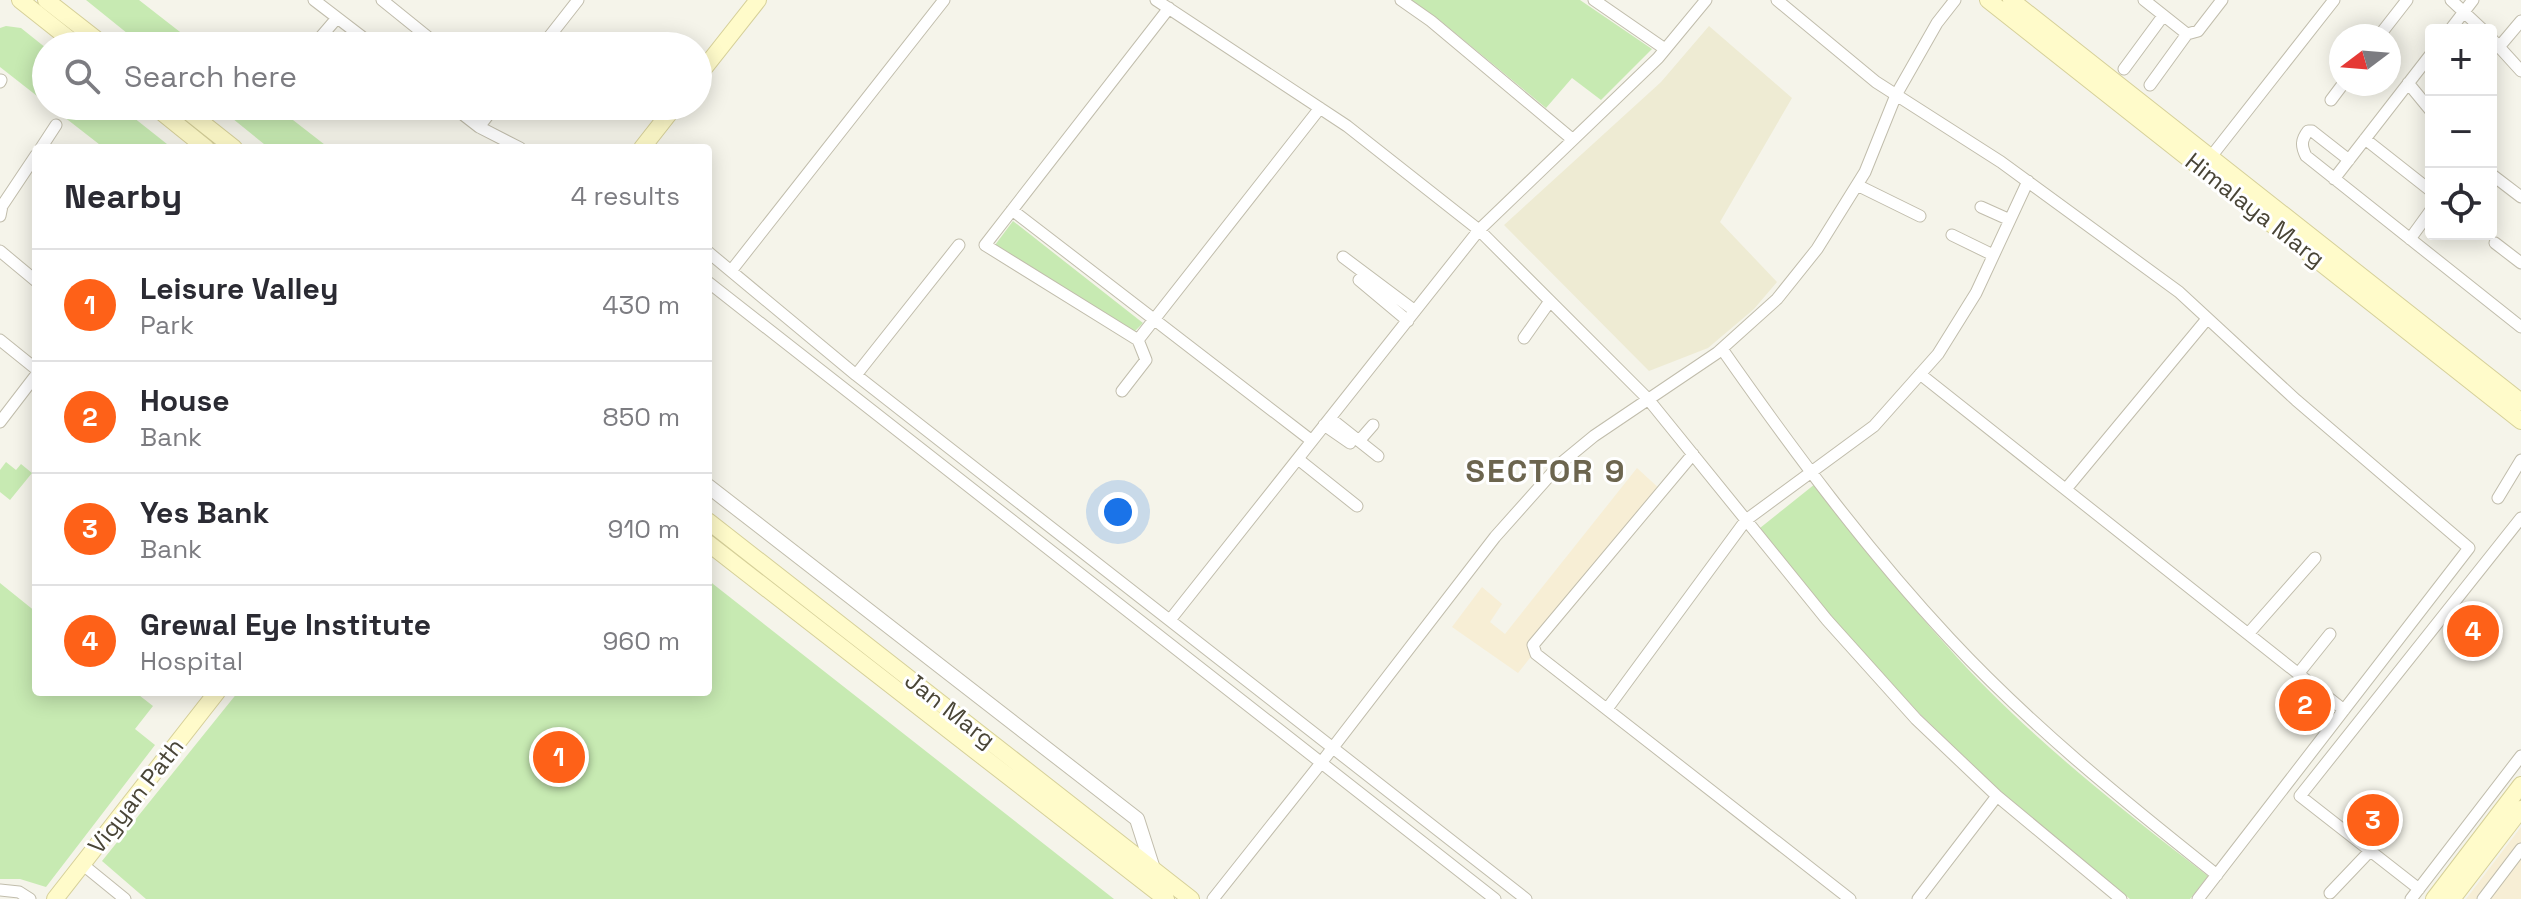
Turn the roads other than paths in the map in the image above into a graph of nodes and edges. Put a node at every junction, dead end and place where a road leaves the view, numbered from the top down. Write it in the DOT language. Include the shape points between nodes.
graph roads {
  1 [pos="6,0"];
  2 [pos="12,0"];
  3 [pos="20,0"];
  4 [pos="46,0"];
  5 [pos="314,0"];
  6 [pos="382,0"];
  7 [pos="578,0"];
  8 [pos="758,0"];
  9 [pos="944,0"];
  10 [pos="1156,0"];
  11 [pos="1401,0"];
  12 [pos="1594,0"];
  13 [pos="1706,0"];
  14 [pos="1777,0"];
  15 [pos="1955,0"];
  16 [pos="1988,0"];
  17 [pos="2011,0"];
  18 [pos="2144,0"];
  19 [pos="2222,0"];
  20 [pos="2334,0"];
  21 [pos="2407,0"];
  22 [pos="2451,0"];
  23 [pos="2473,0"];
  24 [pos="1169,8"];
  25 [pos="2465,10"];
  26 [pos="2163,16"];
  27 [pos="337,18"];
  28 [pos="2521,21"];
  29 [pos="2388,24"];
  30 [pos="2454,24"];
  31 [pos="2478,24"];
  32 [pos="60,32"];
  33 [pos="87,32"];
  34 [pos="325,32"];
  35 [pos="356,32"];
  36 [pos="422,32"];
  37 [pos="553,32"];
  38 [pos="2187,34"];
  39 [pos="2497,41"];
  40 [pos="2497,45"];
  41 [pos="1665,49"];
  42 [pos="712,58"];
  43 [pos="2425,62"];
  44 [pos="2124,69"];
  45 [pos="2521,71"];
  46 [pos="2408,83"];
  47 [pos="2150,85"];
  48 [pos="1896,95"];
  49 [pos="2334,96"];
  50 [pos="2331,100"];
  51 [pos="2425,104"];
  52 [pos="1320,108"];
  53 [pos="171,120"];
  54 [pos="199,120"];
  55 [pos="470,120"];
  56 [pos="484,120"];
  57 [pos="664,120"];
  58 [pos="56,125"];
  59 [pos="479,127"];
  60 [pos="1572,139"];
  61 [pos="2365,139"];
  62 [pos="44,144"];
  63 [pos="201,144"];
  64 [pos="229,144"];
  65 [pos="512,144"];
  66 [pos="645,144"];
  67 [pos="2349,160"];
  68 [pos="32,161"];
  69 [pos="2206,163"];
  70 [pos="2334,179"];
  71 [pos="2497,179"];
  72 [pos="2028,181"];
  73 [pos="1857,185"];
  74 [pos="2425,186"];
  75 [pos="2521,197"];
  76 [pos="1981,207"];
  77 [pos="1,210"];
  78 [pos="1012,210"];
  79 [pos="1920,216"];
  80 [pos="2425,218"];
  81 [pos="2010,220"];
  82 [pos="1479,230"];
  83 [pos="1952,235"];
  84 [pos="2410,239"];
  85 [pos="2495,243"];
  86 [pos="959,245"];
  87 [pos="0,251"];
  88 [pos="712,255"];
  89 [pos="1993,255"];
  90 [pos="1343,257"];
  91 [pos="2521,263"];
  92 [pos="731,271"];
  93 [pos="32,278"];
  94 [pos="1359,280"];
  95 [pos="712,285"];
  96 [pos="1550,301"];
  97 [pos="1411,316"];
  98 [pos="1156,319"];
  99 [pos="2207,319"];
  100 [pos="2521,327"];
  101 [pos="1524,338"];
  102 [pos="0,340"];
  103 [pos="1138,340"];
  104 [pos="1722,349"];
  105 [pos="32,366"];
  106 [pos="1920,374"];
  107 [pos="856,375"];
  108 [pos="32,380"];
  109 [pos="1122,391"];
  110 [pos="1648,399"];
  111 [pos="2521,402"];
  112 [pos="1327,421"];
  113 [pos="2521,421"];
  114 [pos="0,422"];
  115 [pos="1373,425"];
  116 [pos="1312,441"];
  117 [pos="1359,441"];
  118 [pos="1693,454"];
  119 [pos="1298,459"];
  120 [pos="2521,460"];
  121 [pos="1812,473"];
  122 [pos="712,489"];
  123 [pos="2066,489"];
  124 [pos="2498,498"];
  125 [pos="1357,506"];
  126 [pos="2521,518"];
  127 [pos="1746,520"];
  128 [pos="712,524"];
  129 [pos="712,546"];
  130 [pos="2315,558"];
  131 [pos="1170,620"];
  132 [pos="2248,634"];
  133 [pos="2330,634"];
  134 [pos="2298,674"];
  135 [pos="214,696"];
  136 [pos="1607,709"];
  137 [pos="2344,710"];
  138 [pos="1333,748"];
  139 [pos="2521,756"];
  140 [pos="1321,763"];
  141 [pos="2521,785"];
  142 [pos="1997,796"];
  143 [pos="2521,809"];
  144 [pos="2521,849"];
  145 [pos="2370,851"];
  146 [pos="82,864"];
  147 [pos="1153,869"];
  148 [pos="2217,875"];
  149 [pos="0,890"];
  150 [pos="2330,893"];
  151 [pos="2415,894"];
  152 [pos="30,899"];
  153 [pos="55,899"];
  154 [pos="125,899"];
  155 [pos="1166,899"];
  156 [pos="1191,899"];
  157 [pos="1213,899"];
  158 [pos="1495,899"];
  159 [pos="1526,899"];
  160 [pos="1850,899"];
  161 [pos="1918,899"];
  162 [pos="2121,899"];
  163 [pos="2198,899"];
  164 [pos="2434,899"];
  165 [pos="2452,899"];
  166 [pos="2483,899"];
  1 -- 2 [label="main road"];
  3 -- 32 [label="main road"];
  4 -- 33 [label="main road"];
  5 -- 27 [label="street"];
  6 -- 36 [label="street"];
  7 -- 37 [label="street"];
  8 -- 42 [label="main road"];
  9 -- 92 [label="street"];
  10 -- 24 [label="street"];
  11 -- 60 [label="street"];
  12 -- 41 [label="street"];
  13 -- 41 [label="street"];
  14 -- 48 [label="street"];
  15 -- 48 [label="street"];
  16 -- 69 [label="main road, Himalaya Marg"];
  17 -- 69 [label="main road"];
  18 -- 26 [label="street"];
  19 -- 38 [label="street" via="2198,31"];
  20 -- 69 [label="street"];
  21 -- 29 [label="street"];
  22 -- 25 [label="street"];
  23 -- 25 [label="street"];
  24 -- 52 [label="street"];
  24 -- 78 [label="street"];
  25 -- 30 [label="street"];
  25 -- 31 [label="street"];
  26 -- 38 [label="street"];
  26 -- 44 [label="street"];
  27 -- 34 [label="street"];
  27 -- 35 [label="street"];
  28 -- 39 [label="street"];
  38 -- 47 [label="street"];
  40 -- 45 [label="street"];
  41 -- 60 [label="street"];
  43 -- 46 [label="street"];
  46 -- 51 [label="street"];
  46 -- 61 [label="street"];
  48 -- 72 [label="street"];
  48 -- 73 [label="street"];
  49 -- 50 [label="street"];
  52 -- 82 [label="street"];
  52 -- 98 [label="street"];
  53 -- 63 [label="main road"];
  54 -- 64 [label="main road"];
  55 -- 59 [label="street"];
  56 -- 59 [label="street"];
  57 -- 66 [label="main road"];
  58 -- 62 [label="street"];
  59 -- 65 [label="street"];
  60 -- 82 [label="street"];
  61 -- 67 [label="street"];
  61 -- 74 [label="street"];
  67 -- 70 [label="street"];
  67 -- 70 [label="street" via="2308,131 2302,147 2306,156"];
  68 -- 77 [label="street"];
  69 -- 111 [label="main road, Himalaya Marg"];
  69 -- 113 [label="main road, Himalaya Marg" via="2272,232"];
  70 -- 84 [label="street"];
  71 -- 75 [label="street"];
  72 -- 81 [label="street"];
  72 -- 99 [label="street" via="2179,292"];
  73 -- 79 [label="street"];
  73 -- 104 [label="street" via="1817,249 1777,299"];
  76 -- 81 [label="street"];
  78 -- 98 [label="street"];
  78 -- 103 [label="street" via="985,245"];
  80 -- 84 [label="street"];
  81 -- 89 [label="street"];
  82 -- 96 [label="street"];
  82 -- 97 [label="street"];
  83 -- 89 [label="street"];
  84 -- 100 [label="street"];
  85 -- 91 [label="street"];
  86 -- 107 [label="street"];
  87 -- 93 [label="street"];
  88 -- 92 [label="street"];
  89 -- 106 [label="street" via="1976,293"];
  90 -- 97 [label="street"];
  92 -- 107 [label="street"];
  94 -- 97 [label="street"];
  95 -- 140 [label="street"];
  96 -- 101 [label="street"];
  96 -- 110 [label="street"];
  97 -- 112 [label="street"];
  98 -- 103 [label="street"];
  98 -- 116 [label="street"];
  99 -- 123 [label="street"];
  99 -- 137 [label="street" via="2469,548"];
  102 -- 105 [label="street"];
  103 -- 109 [label="street" via="1146,356 1144,365"];
  104 -- 110 [label="street"];
  104 -- 121 [label="street"];
  106 -- 121 [label="street" via="1874,426"];
  106 -- 123 [label="street"];
  107 -- 131 [label="street"];
  108 -- 114 [label="street"];
  110 -- 118 [label="street"];
  110 -- 138 [label="street" via="1560,464 1495,537"];
  112 -- 116 [label="street"];
  112 -- 117 [label="street"];
  112 -- 117 [label="street" via="1376,459"];
  115 -- 117 [label="street"];
  116 -- 119 [label="street"];
  118 -- 127 [label="street"];
  118 -- 136 [label="street" via="1533,645 1536,654"];
  119 -- 125 [label="street"];
  119 -- 131 [label="street"];
  120 -- 124 [label="street"];
  121 -- 127 [label="street"];
  121 -- 148 [label="street" via="1971,660 2087,771"];
  122 -- 147 [label="street" via="1137,819"];
  123 -- 132 [label="street"];
  126 -- 145 [label="street" via="2300,796"];
  127 -- 136 [label="street"];
  127 -- 142 [label="street" via="1916,719"];
  128 -- 147 [label="main road, Jan Marg"];
  129 -- 155 [label="main road, Jan Marg"];
  130 -- 132 [label="street"];
  131 -- 138 [label="street"];
  132 -- 134 [label="street"];
  133 -- 134 [label="street"];
  134 -- 137 [label="street"];
  135 -- 146 [label="main road, Vigyan Path"];
  136 -- 160 [label="street"];
  137 -- 148 [label="street"];
  138 -- 140 [label="street"];
  138 -- 159 [label="street"];
  139 -- 151 [label="street"];
  140 -- 157 [label="street"];
  140 -- 158 [label="street"];
  141 -- 164 [label="main road"];
  142 -- 161 [label="street"];
  142 -- 162 [label="street"];
  143 -- 165 [label="main road"];
  144 -- 166 [label="street"];
  145 -- 150 [label="street"];
  145 -- 151 [label="street"];
  146 -- 153 [label="main road, Vigyan Path"];
  146 -- 154 [label="street"];
  147 -- 156 [label="main road, Jan Marg"];
  148 -- 163 [label="street"];
  149 -- 152 [label="street"];
}
